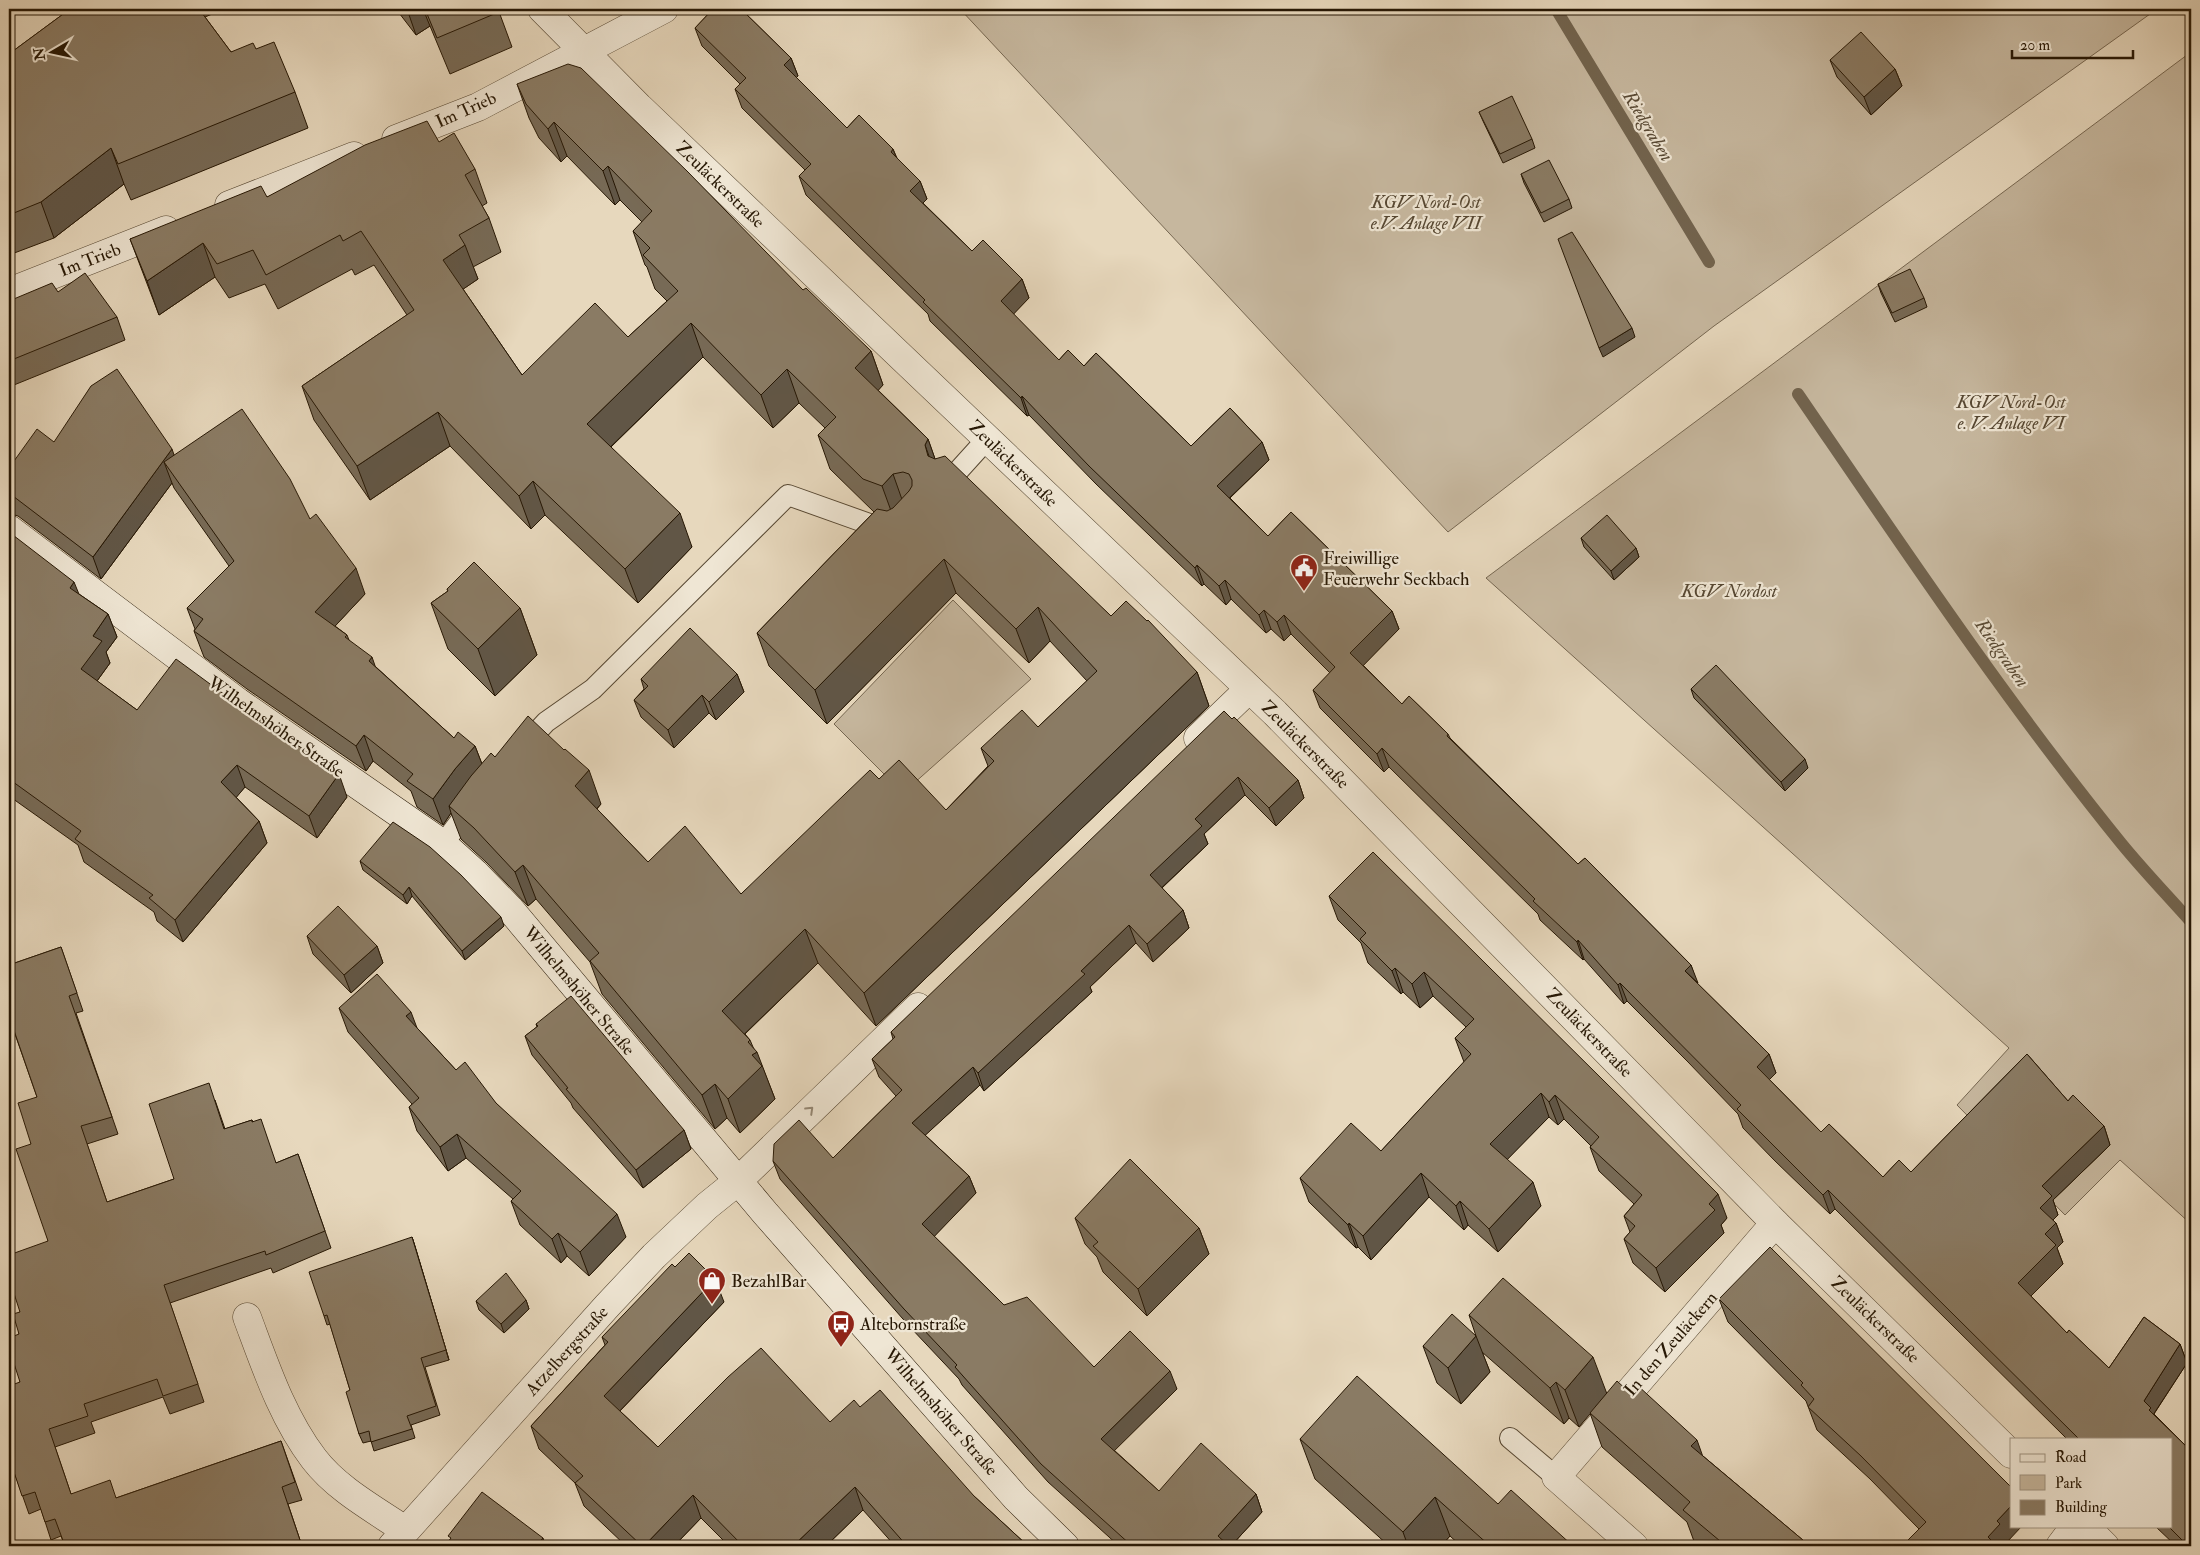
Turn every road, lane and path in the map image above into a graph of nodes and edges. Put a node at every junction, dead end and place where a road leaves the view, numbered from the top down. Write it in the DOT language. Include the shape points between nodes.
graph roads {
  1 [pos="542,9"];
  2 [pos="664,9"];
  3 [pos="584,51"];
  4 [pos="9,292"];
  5 [pos="987,439"];
  6 [pos="948,481"];
  7 [pos="908,523"];
  8 [pos="9,529"];
  9 [pos="1249,689"];
  10 [pos="1178,758"];
  11 [pos="507,765"];
  12 [pos="487,787"];
  13 [pos="442,844"];
  14 [pos="934,991"];
  15 [pos="738,1181"];
  16 [pos="1775,1223"];
  17 [pos="247,1317"];
  18 [pos="1510,1438"];
  19 [pos="2010,1453"];
  20 [pos="1556,1477"];
  21 [pos="2074,1528"];
  22 [pos="2087,1528"];
  23 [pos="398,1538"];
  24 [pos="1065,1546"];
  25 [pos="1634,1546"];
  26 [pos="2060,1546"];
  27 [pos="2105,1546"];
  1 -- 3 [label="street, Zeuläckerstraße"];
  2 -- 3 [label="street, Im Trieb"];
  3 -- 4 [label="street, Im Trieb" via="478,107"];
  3 -- 5 [label="street, Zeuläckerstraße"];
  5 -- 6 [label="lane"];
  5 -- 9 [label="street, Zeuläckerstraße"];
  7 -- 11 [label="lane" via="897,534 788,495 593,689 546,722"];
  8 -- 13 [label="street, Wilhelmshöher Straße" via="238,702"];
  9 -- 10 [label="street"];
  9 -- 16 [label="street, Zeuläckerstraße"];
  12 -- 13 [label="lane"];
  13 -- 15 [label="street, Wilhelmshöher Straße" via="510,909"];
  15 -- 14 [label="street, one-way"];
  15 -- 23 [label="street, Atzelbergstraße" via="706,1206 654,1256"];
  15 -- 24 [label="street, Wilhelmshöher Straße" via="979,1458"];
  16 -- 19 [label="street, Zeuläckerstraße"];
  16 -- 20 [label="street, In den Zeuläckern"];
  17 -- 23 [label="street, Atzelbergstraße" via="268,1375 315,1460"];
  18 -- 20 [label="lane"];
  20 -- 25 [label="street"];
  21 -- 26 [label="street"];
  22 -- 27 [label="street"];
}
